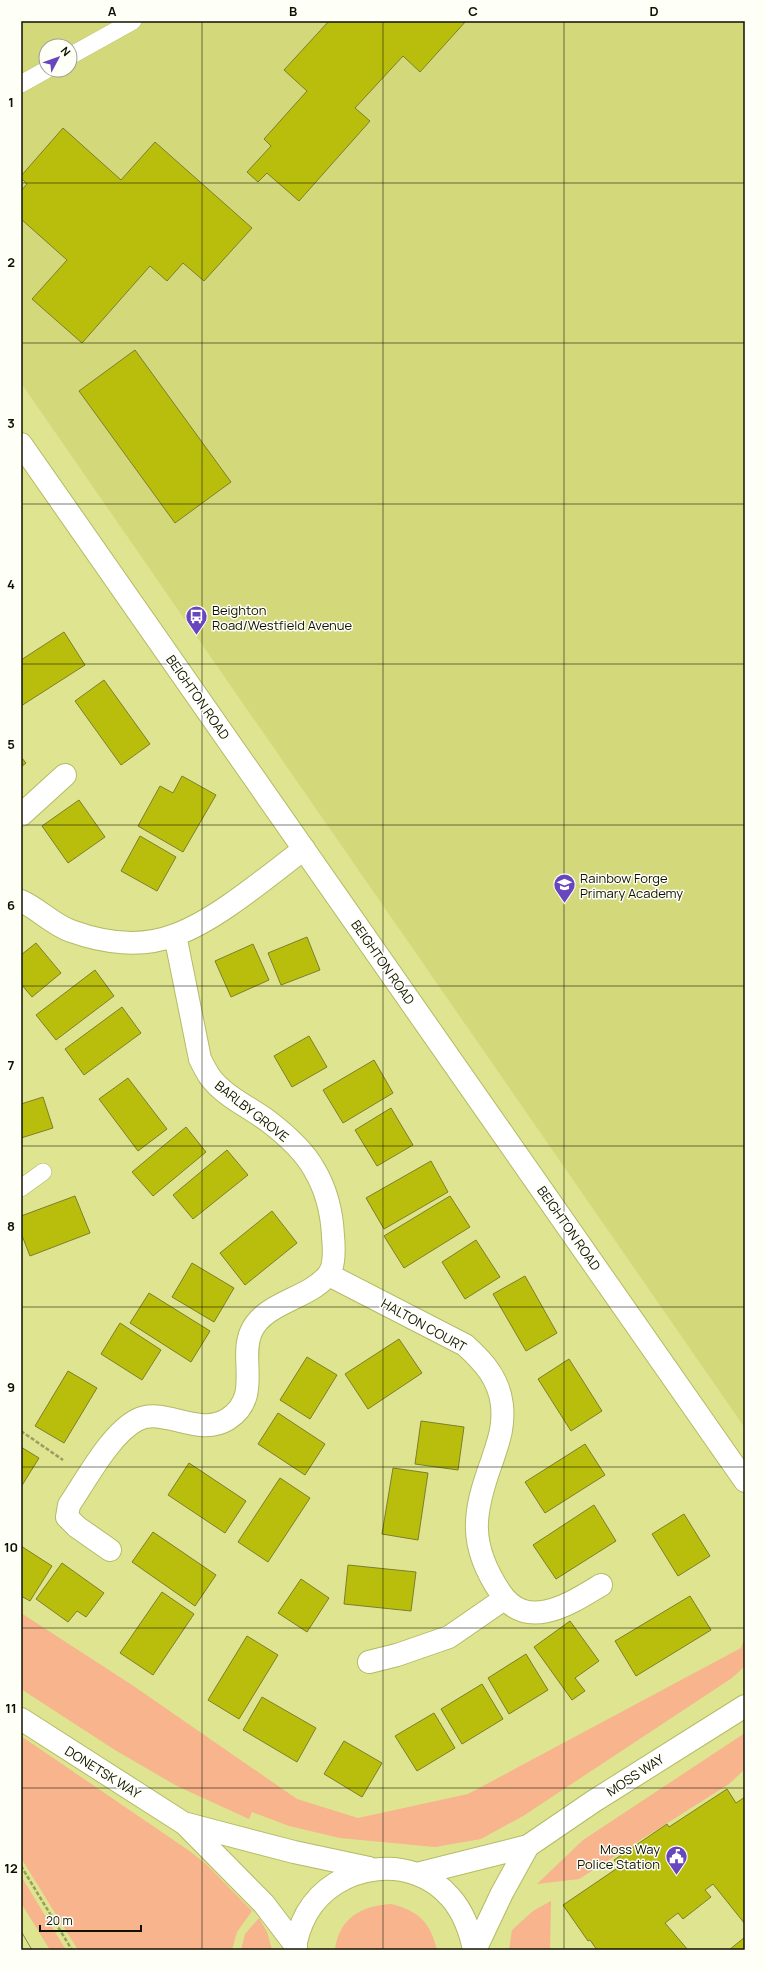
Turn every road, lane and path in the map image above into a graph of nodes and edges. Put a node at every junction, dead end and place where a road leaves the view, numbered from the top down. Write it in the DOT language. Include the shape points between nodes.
graph roads {
  1 [pos="133,21"];
  2 [pos="78,52"];
  3 [pos="38,74"];
  4 [pos="21,84"];
  5 [pos="21,444"];
  6 [pos="65,775"];
  7 [pos="21,815"];
  8 [pos="304,849"];
  9 [pos="21,901"];
  10 [pos="175,936"];
  11 [pos="43,1172"];
  12 [pos="21,1188"];
  13 [pos="329,1275"];
  14 [pos="21,1431"];
  15 [pos="88,1477"];
  16 [pos="745,1481"];
  17 [pos="110,1550"];
  18 [pos="601,1585"];
  19 [pos="504,1599"];
  20 [pos="369,1662"];
  21 [pos="744,1705"];
  22 [pos="21,1719"];
  23 [pos="185,1824"];
  24 [pos="528,1846"];
  25 [pos="21,1866"];
  26 [pos="372,1869"];
  27 [pos="417,1874"];
  28 [pos="296,1948"];
  29 [pos="72,1950"];
  30 [pos="474,1950"];
  1 -- 2 [label="lane"];
  3 -- 4 [label="lane"];
  5 -- 8 [label="street, BEIGHTON ROAD"];
  6 -- 7 [label="street"];
  8 -- 10 [label="street" via="204,920"];
  8 -- 16 [label="street, BEIGHTON ROAD"];
  9 -- 10 [label="street" via="69,931 108,942 138,943"];
  10 -- 13 [label="street, BARLBY GROVE" via="200,1059 210,1077 230,1096 284,1134 314,1169 326,1198 333,1228 334,1253"];
  11 -- 12 [label="lane"];
  13 -- 15 [label="street" via="256,1322 250,1334 248,1393 242,1405 228,1419 213,1424 191,1425 161,1416 139,1419 114,1439"];
  13 -- 19 [label="street, HALTON COURT" via="465,1345 482,1361 496,1381 502,1404 503,1428 480,1494 476,1532 481,1556 492,1581"];
  14 -- 15 [label="path"];
  15 -- 17 [label="street" via="69,1505 67,1517"];
  18 -- 19 [label="street, HALTON COURT" via="568,1604 542,1613 523,1611"];
  19 -- 20 [label="street" via="449,1637"];
  21 -- 24 [label="street, MOSS WAY"];
  22 -- 23 [label="street, DONETSK WAY"];
  23 -- 26 [label="street, DONETSK WAY"];
  23 -- 28 [label="street, DONETSK WAY" via="264,1904"];
  24 -- 27 [label="street, MOSS WAY"];
  24 -- 30 [label="street, MOSS WAY"];
  25 -- 29 [label="path"];
  26 -- 27 [label="street" via="395,1869"];
  26 -- 28 [label="street" via="349,1875 329,1887 313,1903 301,1923"];
  27 -- 30 [label="street" via="450,1897 462,1913 470,1931"];
}
